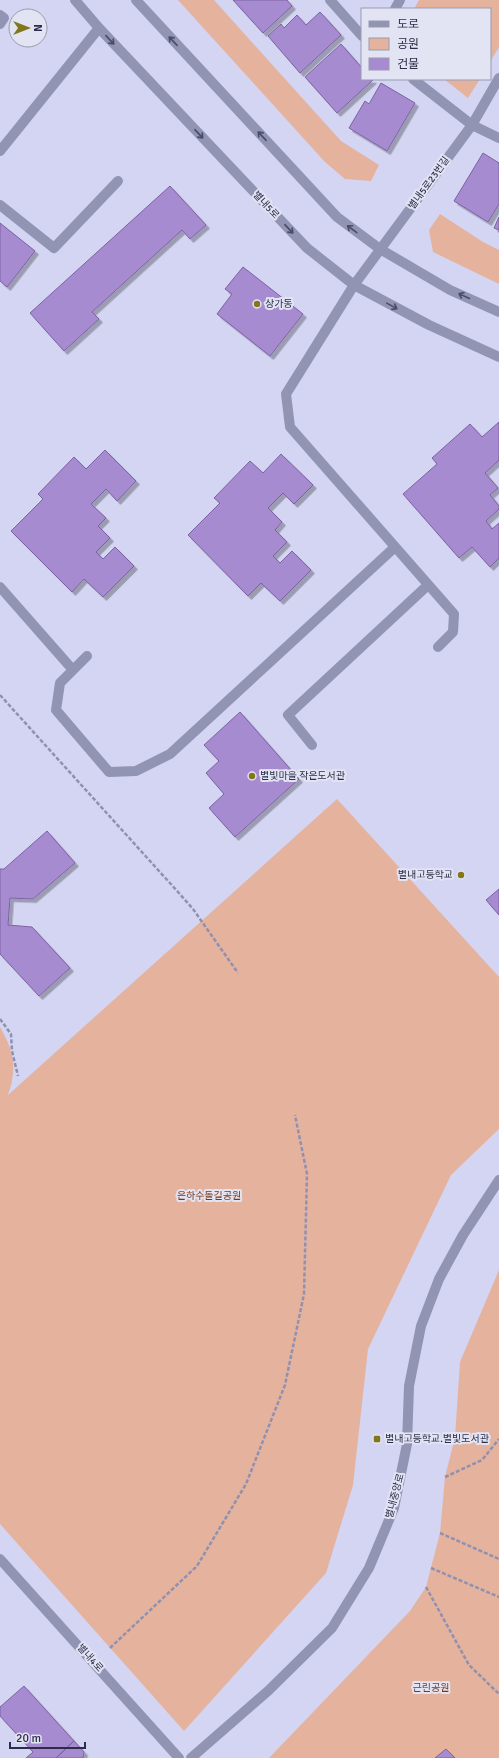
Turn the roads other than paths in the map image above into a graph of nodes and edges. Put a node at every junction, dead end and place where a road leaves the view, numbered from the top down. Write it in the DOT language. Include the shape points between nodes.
graph roads {
  1 [pos="75,0"];
  2 [pos="136,0"];
  3 [pos="330,0"];
  4 [pos="0,15"];
  5 [pos="0,24"];
  6 [pos="99,28"];
  7 [pos="361,35"];
  8 [pos="499,78"];
  9 [pos="414,80"];
  10 [pos="472,125"];
  11 [pos="499,138"];
  12 [pos="0,151"];
  13 [pos="118,181"];
  14 [pos="0,205"];
  15 [pos="380,249"];
  16 [pos="354,285"];
  17 [pos="499,312"];
  18 [pos="499,357"];
  19 [pos="395,547"];
  20 [pos="428,585"];
  21 [pos="0,587"];
  22 [pos="438,647"];
  23 [pos="87,656"];
  24 [pos="73,670"];
  25 [pos="312,745"];
  26 [pos="499,1180"];
  27 [pos="0,1559"];
  28 [pos="179,1758"];
  29 [pos="191,1758"];
  1 -- 6 [label="street, 별내5로"];
  15 -- 2 [label="street, one-way" via="337,218"];
  3 -- 7 [label="street"];
  4 -- 5 [label="street" via="4,18"];
  6 -- 12 [label="street"];
  6 -- 16 [label="street, 별내5로, one-way" via="307,248"];
  8 -- 10 [label="street, 별내5로23번길"];
  9 -- 10 [label="street"];
  10 -- 11 [label="street"];
  10 -- 15 [label="street, 별내5로23번길"];
  13 -- 14 [label="street" via="54,248"];
  15 -- 16 [label="street, 별내5로23번길"];
  17 -- 15 [label="street, one-way" via="450,290"];
  16 -- 18 [label="street, 별내5로, one-way" via="429,325"];
  16 -- 19 [label="street, 별내5로23번길" via="286,394 290,427"];
  19 -- 20 [label="street, 별내5로23번길"];
  19 -- 24 [label="street" via="170,754 136,771 109,772 56,710 60,683"];
  20 -- 22 [label="street, 별내5로23번길" via="454,614 453,632"];
  20 -- 25 [label="street" via="288,715"];
  21 -- 24 [label="street"];
  23 -- 24 [label="street"];
  26 -- 29 [label="street, 별내중앙로" via="463,1235 439,1279 421,1326 409,1386 407,1444 395,1501 369,1568 332,1628 268,1691"];
  27 -- 28 [label="street, 별내4로"];
}
